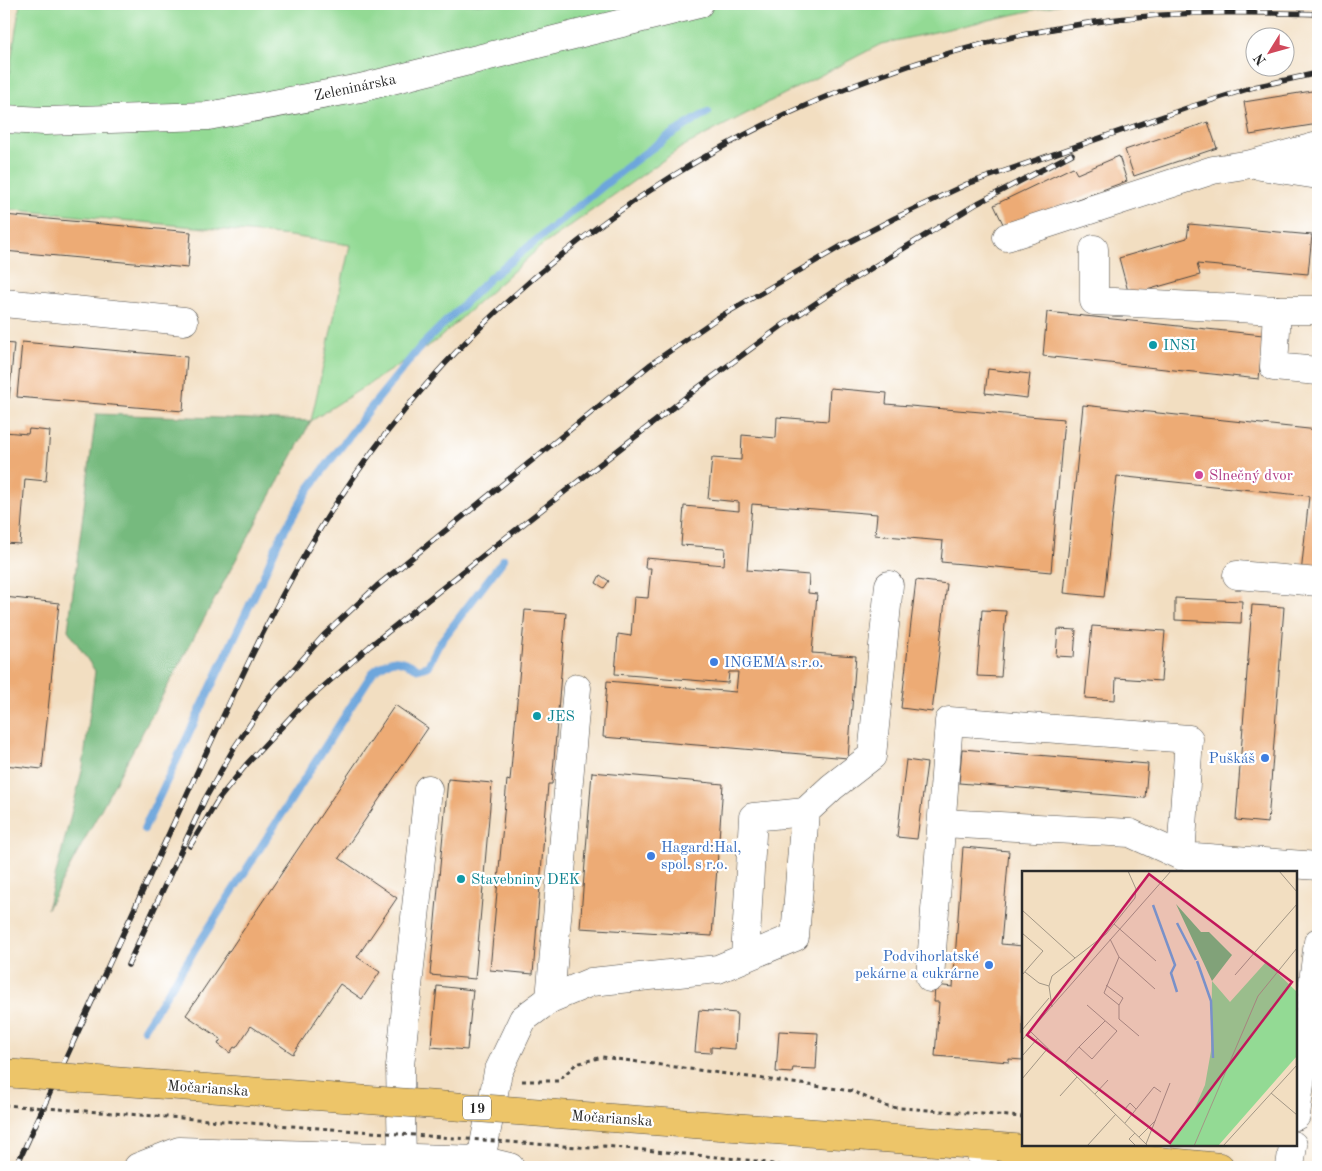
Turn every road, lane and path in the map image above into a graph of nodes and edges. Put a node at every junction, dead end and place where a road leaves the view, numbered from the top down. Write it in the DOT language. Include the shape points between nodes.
graph roads {
  1 [pos="699,4"];
  2 [pos="4,119"];
  3 [pos="1318,146"];
  4 [pos="1251,164"];
  5 [pos="1318,175"];
  6 [pos="1007,236"];
  7 [pos="1094,249"];
  8 [pos="4,303"];
  9 [pos="1277,310"];
  10 [pos="1318,310"];
  11 [pos="184,322"];
  12 [pos="1318,371"];
  13 [pos="1237,575"];
  14 [pos="1318,582"];
  15 [pos="889,585"];
  16 [pos="577,688"];
  17 [pos="428,789"];
  18 [pos="805,812"];
  19 [pos="942,823"];
  20 [pos="1181,856"];
  21 [pos="1318,866"];
  22 [pos="1318,942"];
  23 [pos="746,957"];
  24 [pos="930,978"];
  25 [pos="550,999"];
  26 [pos="1313,1013"];
  27 [pos="4,1073"];
  28 [pos="497,1081"];
  29 [pos="4,1105"];
  30 [pos="1304,1109"];
  31 [pos="1022,1117"];
  32 [pos="1293,1146"];
  33 [pos="982,1156"];
  34 [pos="402,1158"];
  35 [pos="481,1160"];
  36 [pos="1073,1160"];
  37 [pos="138,1167"];
  38 [pos="510,1167"];
  39 [pos="787,1167"];
  40 [pos="1220,1167"];
  41 [pos="1290,1167"];
  1 -- 2 [label="lane, Zeleninárska" via="360,88 208,116 45,121"];
  3 -- 4 [label="lane"];
  4 -- 5 [label="lane"];
  4 -- 6 [label="lane" via="1213,170"];
  7 -- 9 [label="lane" via="1094,300"];
  8 -- 11 [label="lane"];
  9 -- 10 [label="lane"];
  9 -- 12 [label="lane" via="1274,367"];
  13 -- 14 [label="lane"];
  15 -- 18 [label="lane" via="872,756"];
  16 -- 25 [label="lane"];
  17 -- 34 [label="lane" via="400,1066"];
  18 -- 23 [label="lane" via="795,937"];
  18 -- 23 [label="lane" via="753,816"];
  19 -- 20 [label="lane" via="1130,833"];
  19 -- 20 [label="lane" via="950,720 1189,739"];
  19 -- 24 [label="lane"];
  20 -- 21 [label="lane"];
  22 -- 26 [label="lane"];
  23 -- 25 [label="lane" via="718,969 591,982"];
  25 -- 28 [label="lane" via="523,1019 498,1072"];
  26 -- 30 [label="lane"];
  27 -- 33 [label="main road, Močarianska / 19, bridge" via="950,1143"];
  28 -- 31 [label="path" via="558,1081 576,1064 602,1057 852,1091 888,1107"];
  28 -- 35 [label="lane"];
  29 -- 39 [label="path, bridge" via="591,1148 604,1146 757,1160"];
  32 -- 41 [label="lane"];
  33 -- 36 [label="main road, Močarianska / 19"];
  34 -- 35 [label="lane"];
  34 -- 37 [label="lane" via="179,1151"];
  35 -- 38 [label="lane"];
  36 -- 40 [label="main road, Močarianska / 19"];
}
